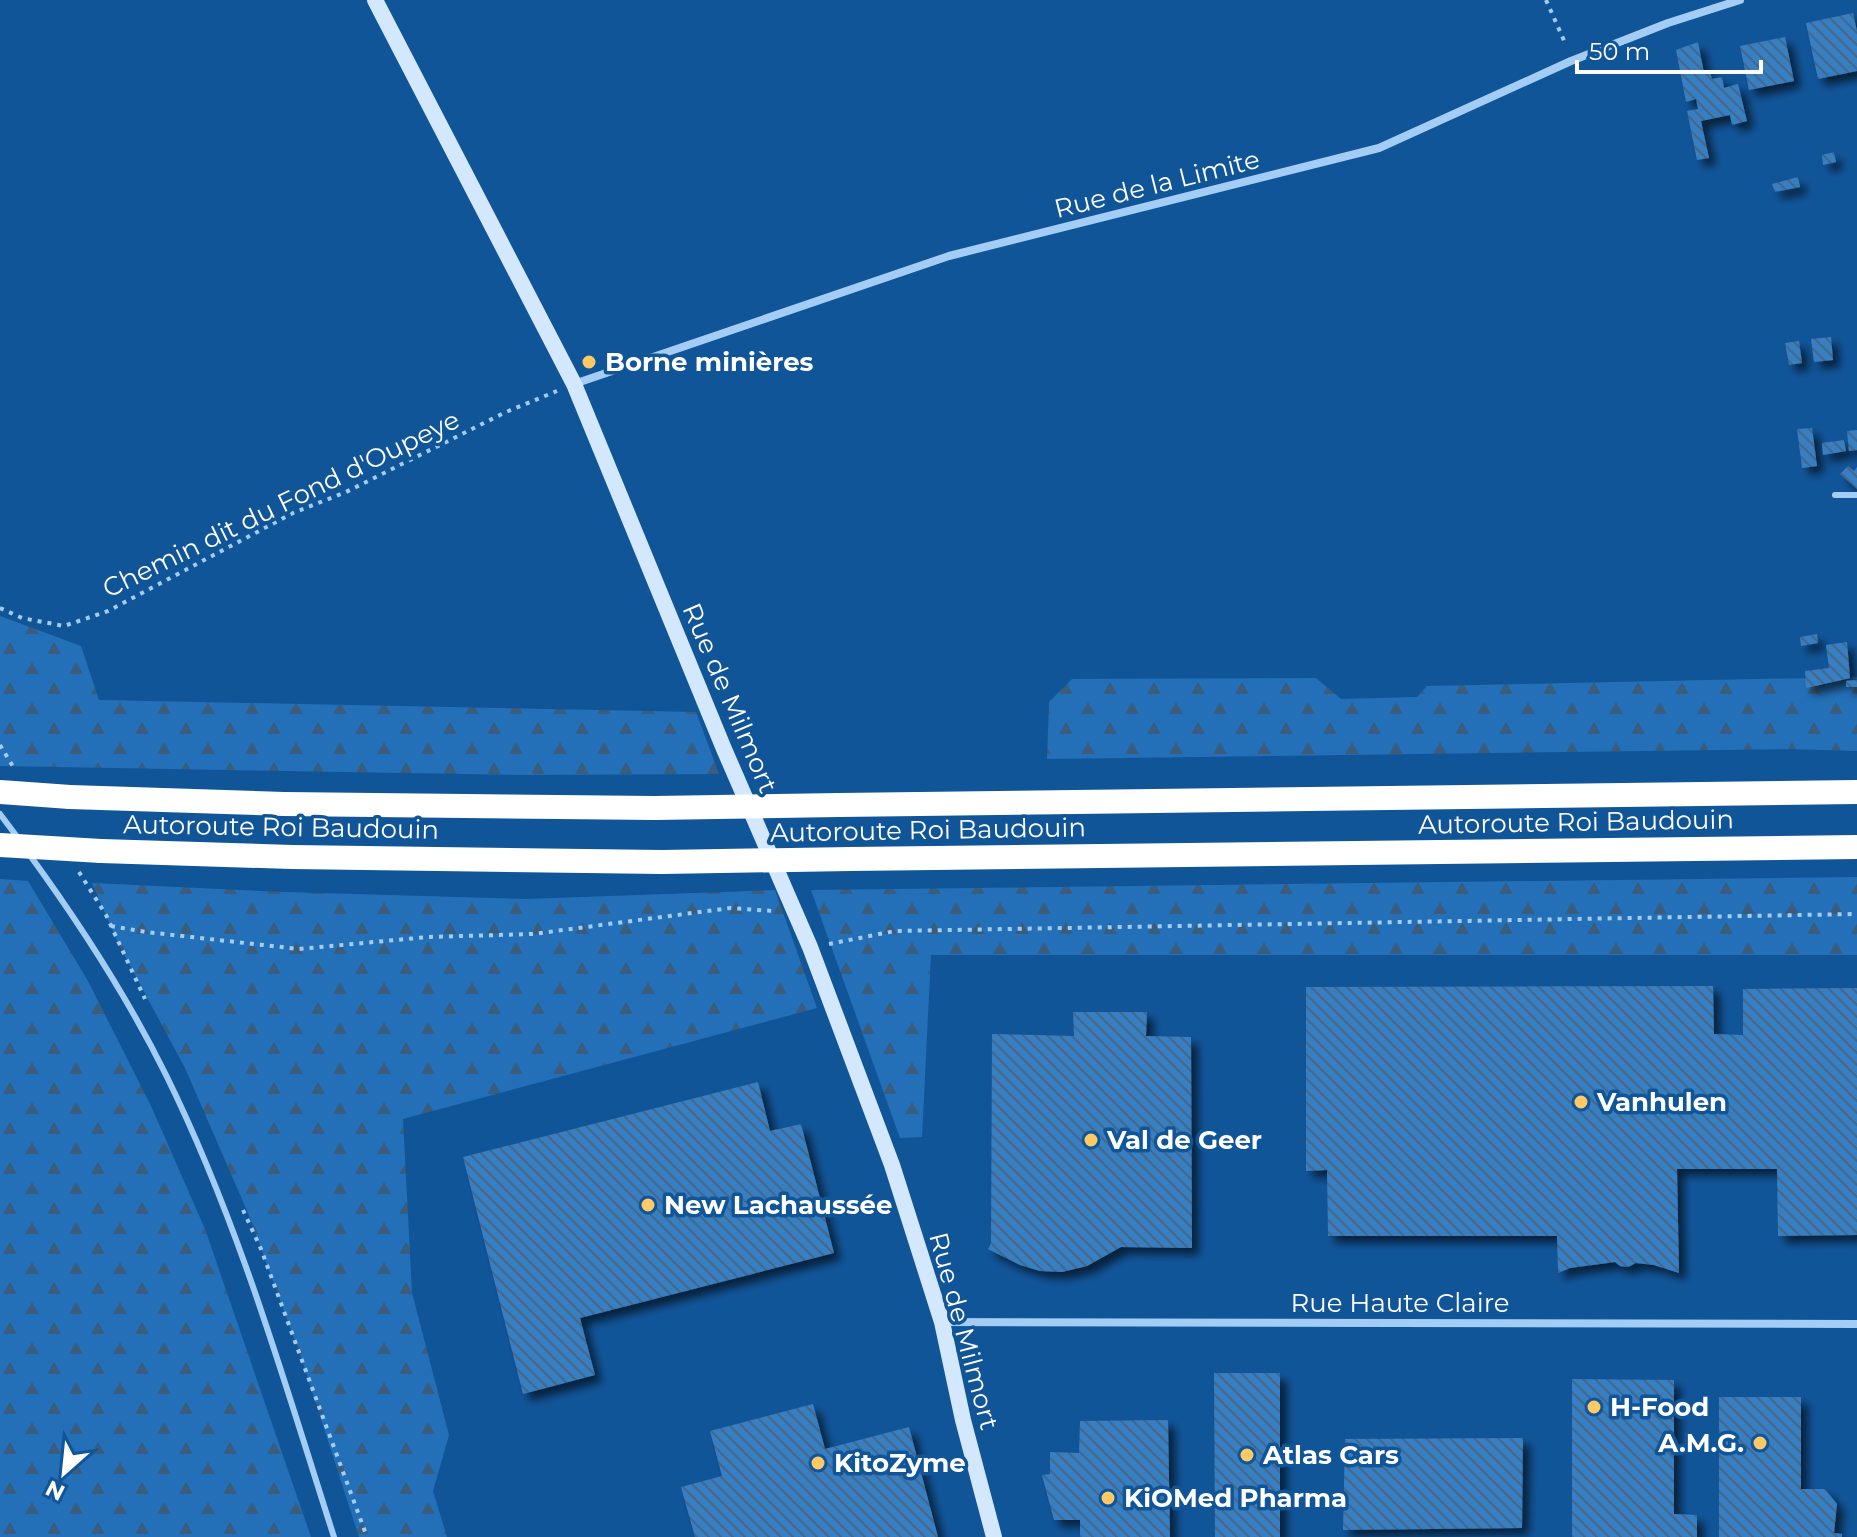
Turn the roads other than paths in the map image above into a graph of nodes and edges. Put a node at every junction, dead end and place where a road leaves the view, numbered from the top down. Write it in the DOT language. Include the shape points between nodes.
graph roads {
  1 [pos="375,0"];
  2 [pos="1740,0"];
  3 [pos="574,384"];
  4 [pos="1835,495"];
  5 [pos="1857,495"];
  6 [pos="0,792"];
  7 [pos="1857,792"];
  8 [pos="0,814"];
  9 [pos="0,845"];
  10 [pos="1857,847"];
  11 [pos="942,1322"];
  12 [pos="1857,1324"];
  13 [pos="334,1537"];
  14 [pos="994,1537"];
  1 -- 3 [label="street, Rue de Milmort"];
  2 -- 3 [label="street, Rue de la Limite" via="1571,61 1379,148 949,256"];
  3 -- 11 [label="street, Rue de Milmort" via="810,947 892,1165"];
  4 -- 5 [label="lane"];
  6 -- 7 [label="highway, Autoroute Roi Baudouin, bridge" via="284,804 655,808"];
  8 -- 13 [label="lane" via="115,983 166,1075 260,1305"];
  9 -- 10 [label="highway, Autoroute Roi Baudouin, bridge" via="292,857 662,862"];
  11 -- 12 [label="street, Rue Haute Claire"];
  11 -- 14 [label="street, Rue de Milmort"];
}
